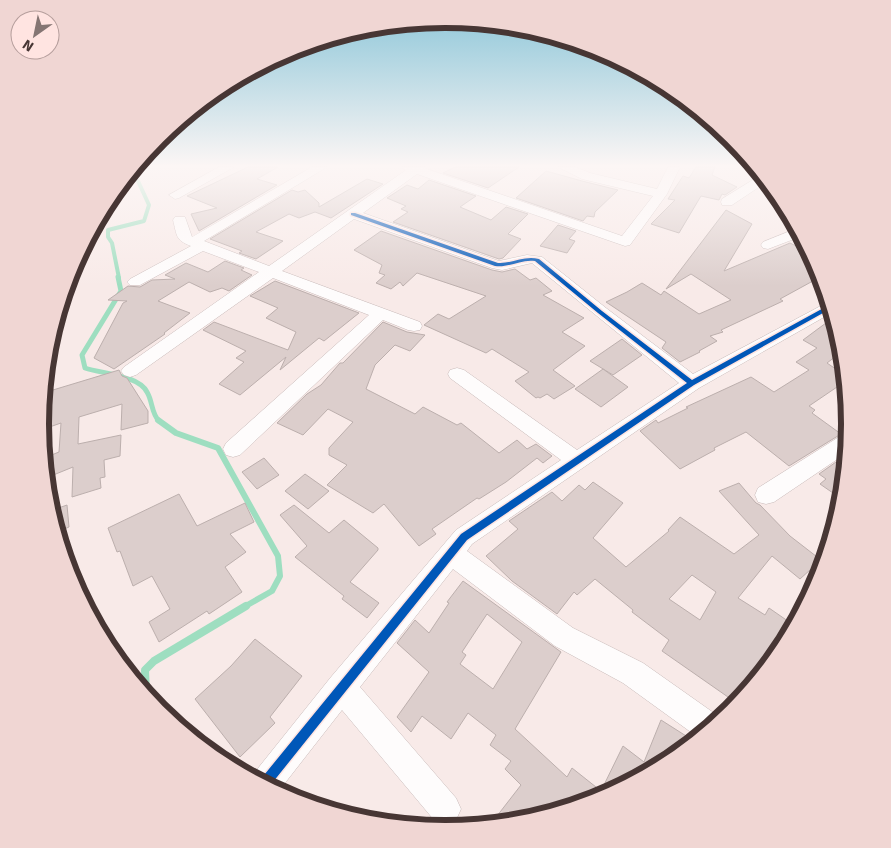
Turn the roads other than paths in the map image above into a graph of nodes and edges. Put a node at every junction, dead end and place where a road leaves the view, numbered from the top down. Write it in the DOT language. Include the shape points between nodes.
graph roads {
  1 [pos="257,207"];
  2 [pos="363,207"];
  3 [pos="524,207"];
  4 [pos="652,207"];
  5 [pos="353,214"];
  6 [pos="180,220"];
  7 [pos="794,235"];
  8 [pos="197,244"];
  9 [pos="768,245"];
  10 [pos="271,272"];
  11 [pos="135,282"];
  12 [pos="825,310"];
  13 [pos="381,313"];
  14 [pos="414,326"];
  15 [pos="130,371"];
  16 [pos="457,374"];
  17 [pos="692,383"];
  18 [pos="841,446"];
  19 [pos="233,449"];
  20 [pos="577,461"];
  21 [pos="766,495"];
  22 [pos="450,553"];
  23 [pos="341,687"];
  24 [pos="705,724"];
  25 [pos="268,779"];
  26 [pos="445,809"];
  1 -- 8 [label="street"];
  2 -- 5 [label="street"];
  3 -- 4 [label="street" via="625,242"];
  5 -- 10 [label="street"];
  5 -- 17 [label="street" via="497,265 530,258 537,260"];
  6 -- 8 [label="street" via="185,240"];
  7 -- 9 [label="street"];
  8 -- 10 [label="street"];
  8 -- 11 [label="street"];
  10 -- 13 [label="street"];
  10 -- 15 [label="street"];
  12 -- 17 [label="street"];
  13 -- 14 [label="street"];
  13 -- 19 [label="street"];
  16 -- 20 [label="street"];
  17 -- 20 [label="street"];
  18 -- 21 [label="street"];
  20 -- 22 [label="street" via="464,537"];
  22 -- 23 [label="street"];
  22 -- 24 [label="street" via="564,636 633,673"];
  23 -- 25 [label="street"];
  23 -- 26 [label="street"];
}
